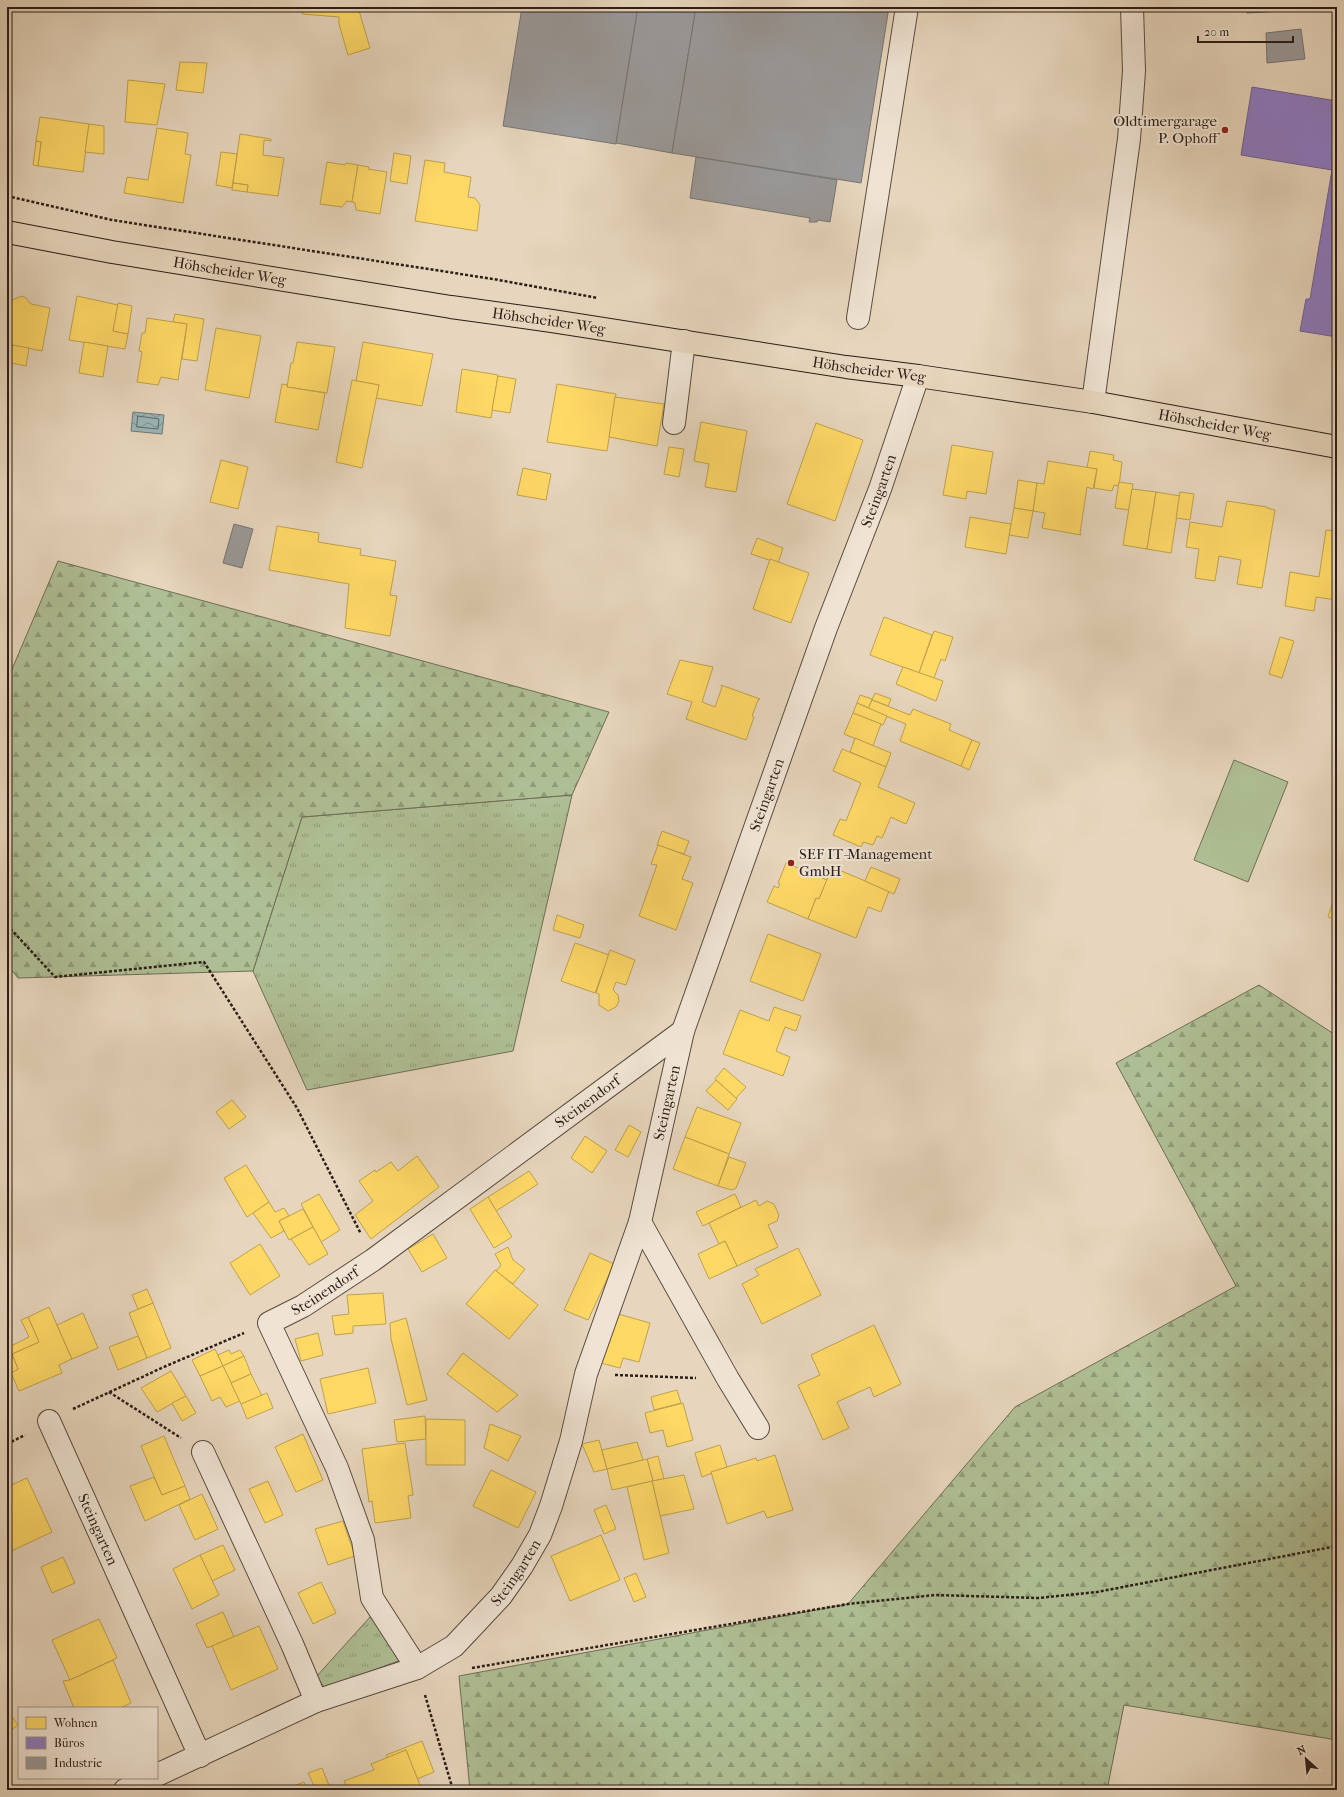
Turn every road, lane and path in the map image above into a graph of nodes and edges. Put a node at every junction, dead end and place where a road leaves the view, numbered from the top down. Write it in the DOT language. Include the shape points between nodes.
graph roads {
  1 [pos="907,7"];
  2 [pos="1132,7"];
  3 [pos="7,232"];
  4 [pos="858,318"];
  5 [pos="684,341"];
  6 [pos="918,376"];
  7 [pos="1093,402"];
  8 [pos="674,423"];
  9 [pos="1337,447"];
  10 [pos="7,925"];
  11 [pos="683,1031"];
  12 [pos="640,1222"];
  13 [pos="373,1260"];
  14 [pos="269,1323"];
  15 [pos="586,1374"];
  16 [pos="728,1379"];
  17 [pos="109,1392"];
  18 [pos="49,1421"];
  19 [pos="758,1428"];
  20 [pos="203,1452"];
  21 [pos="1337,1546"];
  22 [pos="417,1668"];
  23 [pos="469,1668"];
  24 [pos="316,1701"];
  25 [pos="200,1756"];
  26 [pos="158,1775"];
  27 [pos="149,1779"];
  28 [pos="125,1790"];
  29 [pos="453,1790"];
  1 -- 4 [label="street"];
  2 -- 7 [label="street" via="1134,71 1128,153"];
  3 -- 5 [label="main road, Höhscheider Weg" via="112,252 451,307"];
  5 -- 6 [label="main road, Höhscheider Weg" via="846,368"];
  5 -- 8 [label="street"];
  6 -- 7 [label="main road, Höhscheider Weg"];
  6 -- 11 [label="street, Steingarten" via="880,489 821,643"];
  7 -- 9 [label="main road, Höhscheider Weg"];
  10 -- 13 [label="path" via="55,977 204,962 297,1108"];
  11 -- 12 [label="street, Steingarten"];
  11 -- 13 [label="street, Steinendorf"];
  12 -- 15 [label="street, Steingarten"];
  12 -- 16 [label="street"];
  13 -- 14 [label="street, Steinendorf" via="303,1306"];
  14 -- 17 [label="path"];
  14 -- 22 [label="street" via="337,1468 363,1540 372,1598"];
  15 -- 16 [label="path"];
  15 -- 22 [label="street, Steingarten" via="571,1441 540,1535 501,1596 454,1646"];
  16 -- 19 [label="street"];
  17 -- 18 [label="path"];
  17 -- 20 [label="path"];
  18 -- 25 [label="street, Steingarten"];
  20 -- 24 [label="street"];
  21 -- 23 [label="path" via="1097,1592 1038,1598 935,1595 848,1604"];
  22 -- 24 [label="street, Steingarten"];
  22 -- 29 [label="path"];
  24 -- 25 [label="street, Steingarten"];
  25 -- 26 [label="street, Steingarten"];
  27 -- 28 [label="street"];
}
